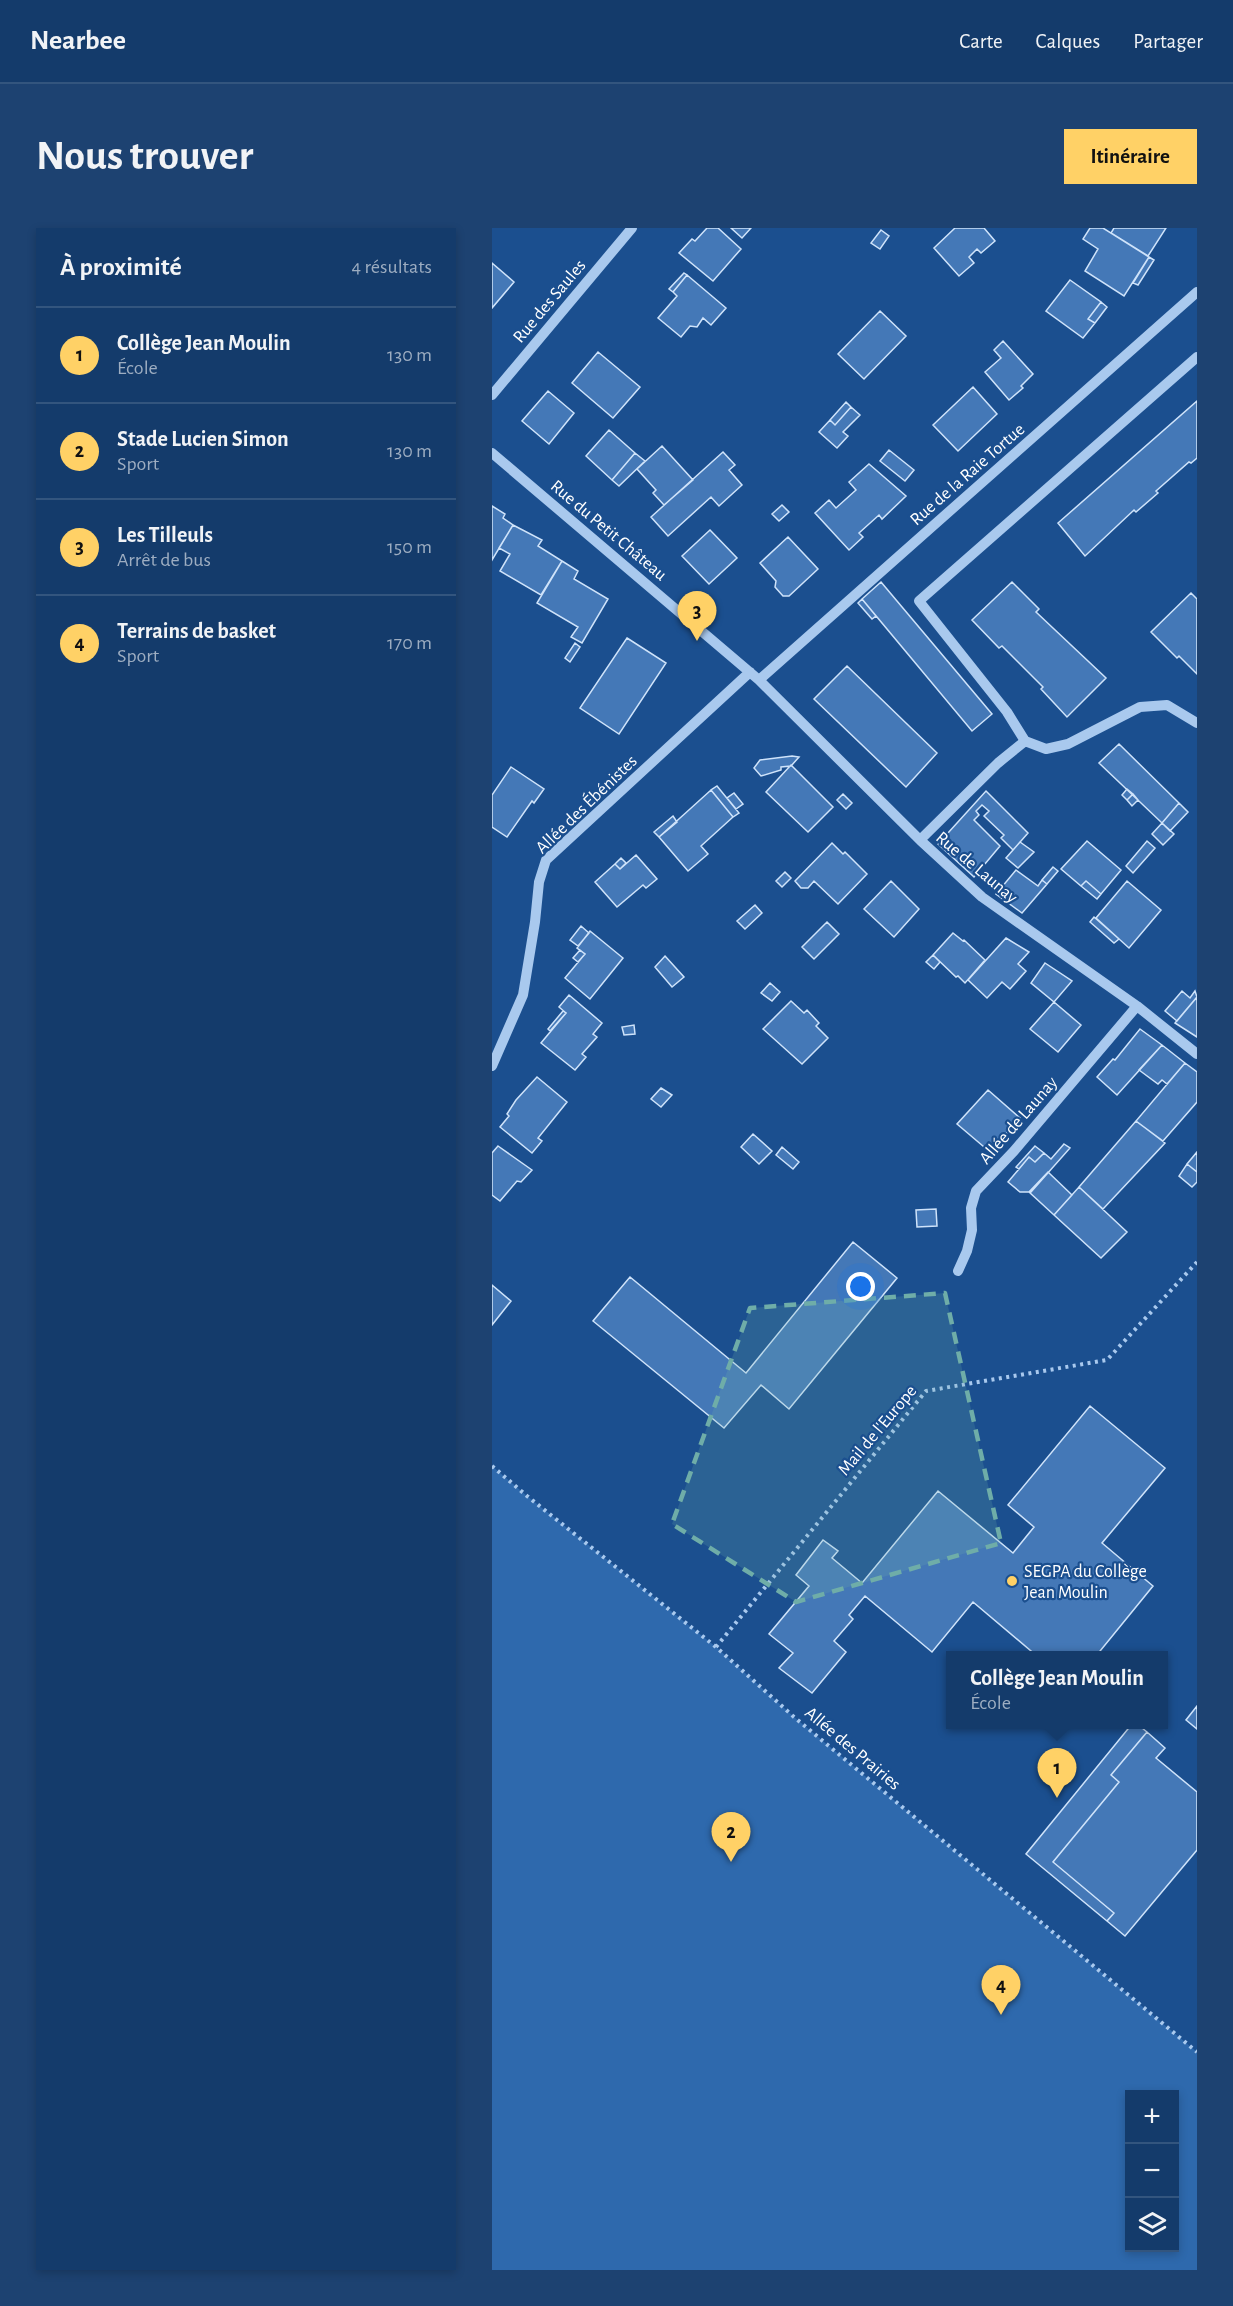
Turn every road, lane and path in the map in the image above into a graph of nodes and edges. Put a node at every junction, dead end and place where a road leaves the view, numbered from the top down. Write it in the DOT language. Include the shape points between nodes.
graph roads {
  1 [pos="632,228"];
  2 [pos="1197,292"];
  3 [pos="1197,357"];
  4 [pos="492,395"];
  5 [pos="492,453"];
  6 [pos="754,676"];
  7 [pos="1197,723"];
  8 [pos="1025,741"];
  9 [pos="920,840"];
  10 [pos="1137,1006"];
  11 [pos="1197,1054"];
  12 [pos="492,1066"];
  13 [pos="1197,1262"];
  14 [pos="958,1271"];
  15 [pos="492,1466"];
  16 [pos="716,1647"];
  17 [pos="1197,2052"];
  1 -- 4 [label="street, Rue des Saules"];
  2 -- 6 [label="street, Rue de la Raie Tortue"];
  3 -- 8 [label="street" via="919,601 1007,712"];
  5 -- 6 [label="street, Rue du Petit Château"];
  6 -- 9 [label="street, Rue de Launay"];
  6 -- 12 [label="street, Allée des Ébénistes" via="546,860 539,882 523,995"];
  7 -- 8 [label="street" via="1167,705 1140,707 1068,744 1046,748"];
  8 -- 9 [label="street"];
  9 -- 10 [label="street, Rue de Launay" via="982,897"];
  10 -- 11 [label="street, Rue de Launay"];
  10 -- 14 [label="street, Allée de Launay" via="976,1191 971,1208 972,1230"];
  13 -- 16 [label="path, Mail de l'Europe" via="1107,1360 926,1391"];
  15 -- 16 [label="path, Allée des Prairies"];
  16 -- 17 [label="path, Allée des Prairies" via="794,1717"];
}
